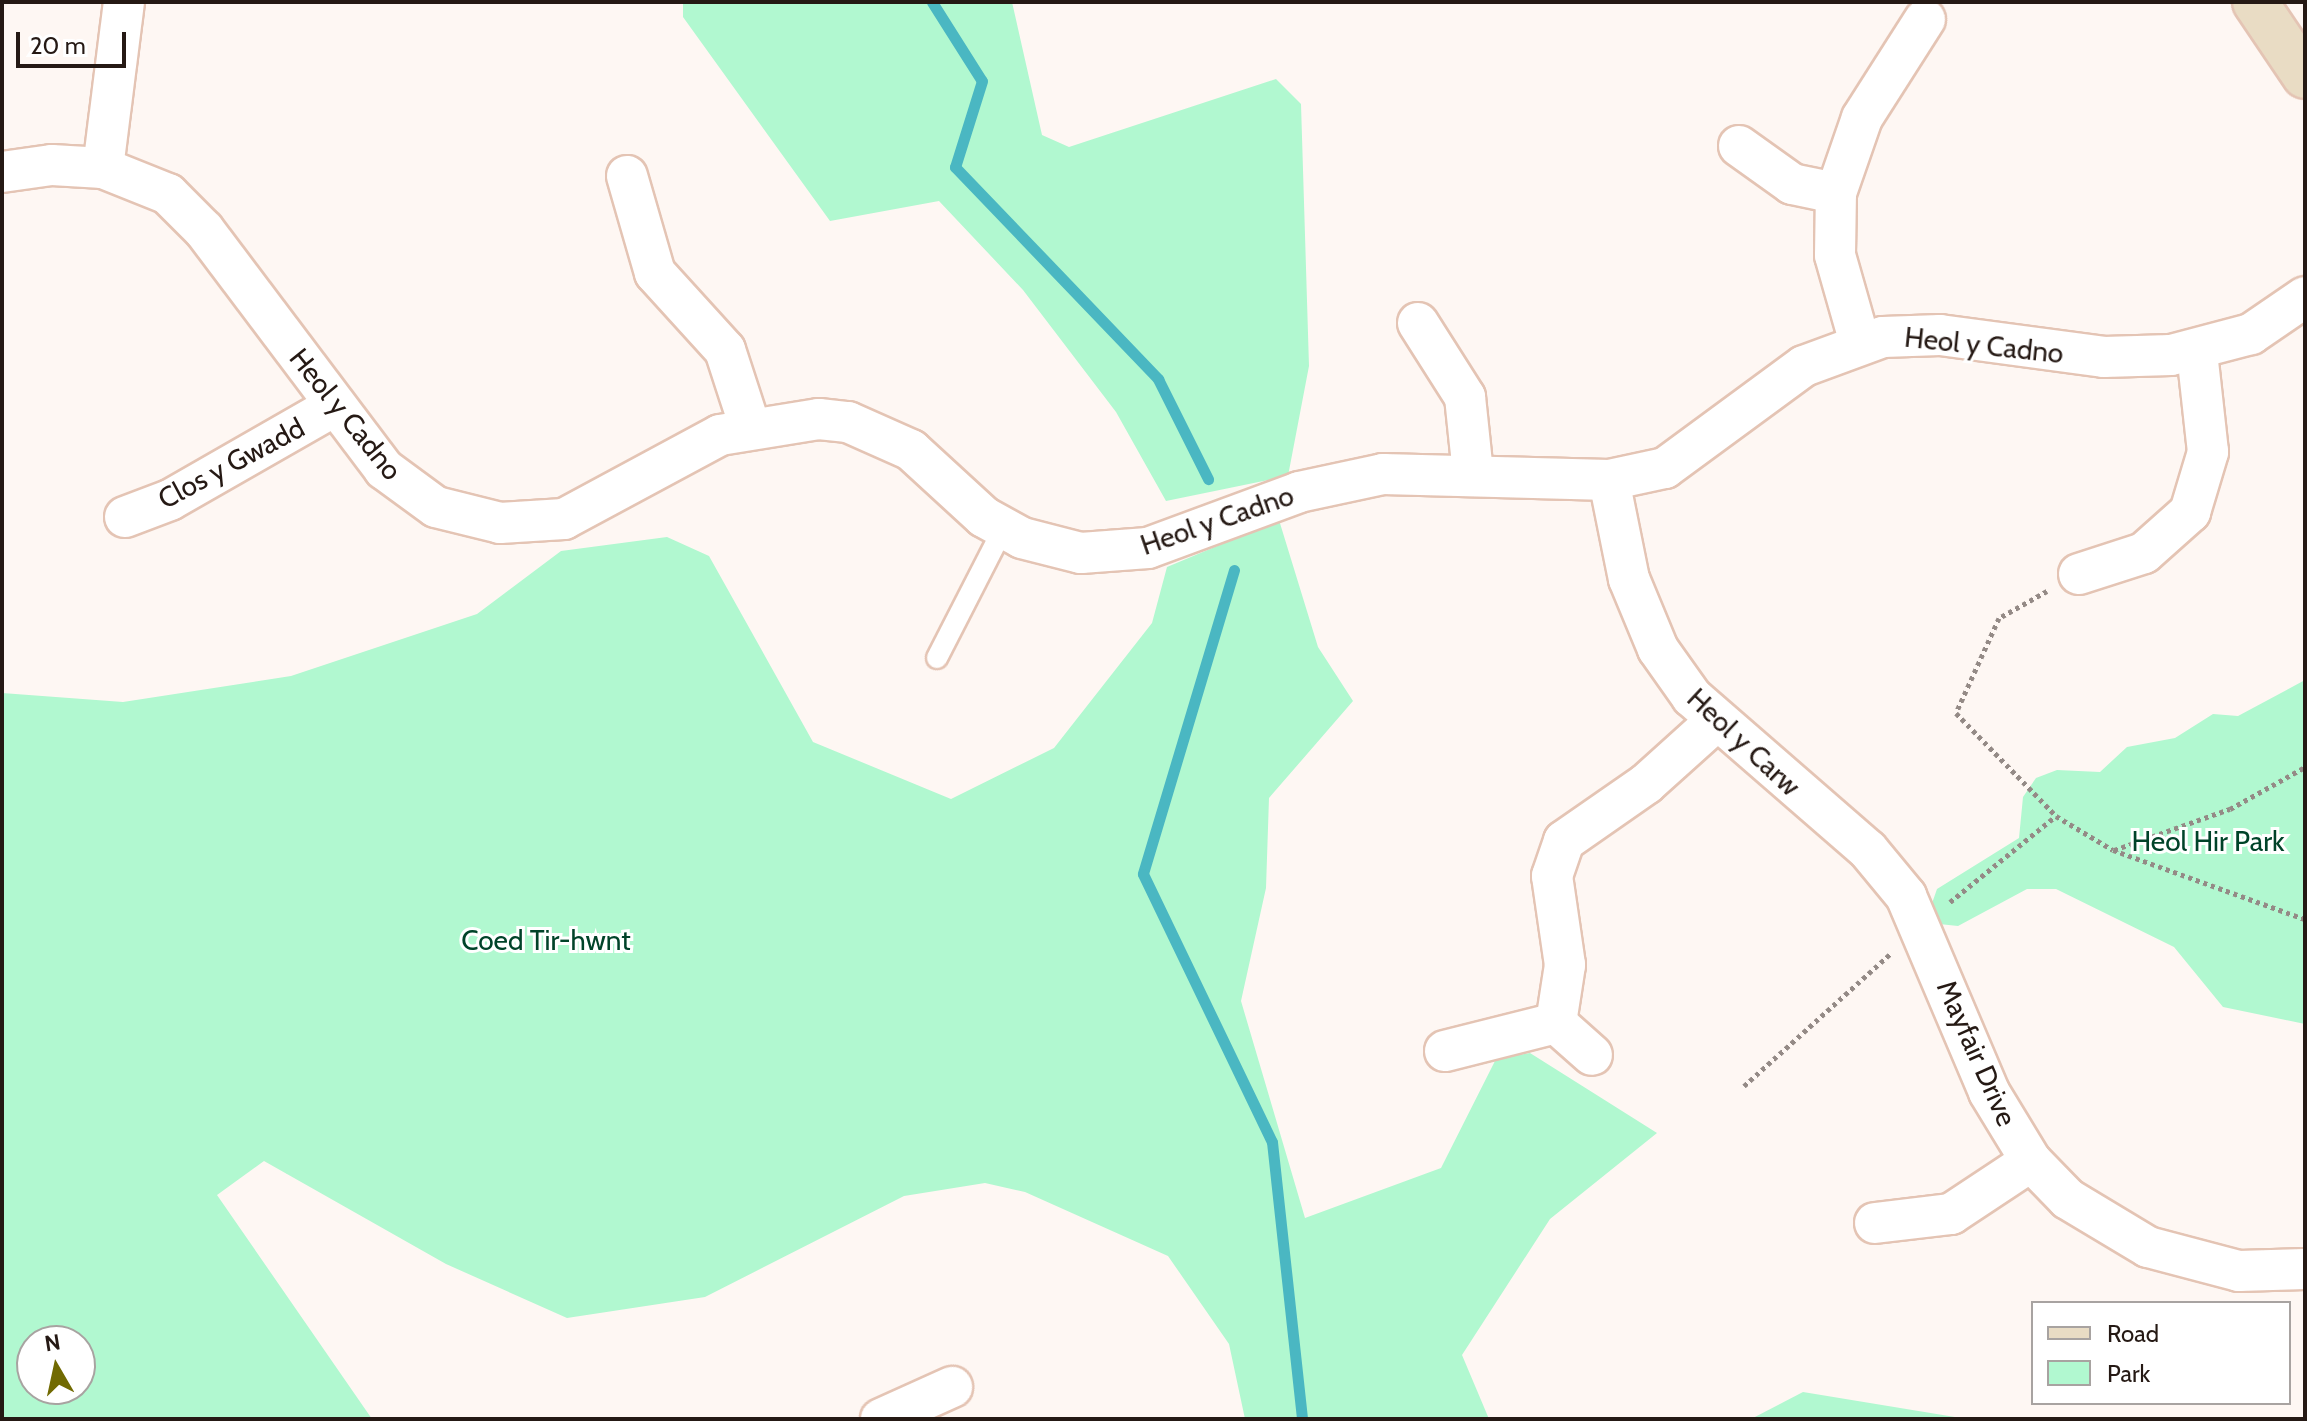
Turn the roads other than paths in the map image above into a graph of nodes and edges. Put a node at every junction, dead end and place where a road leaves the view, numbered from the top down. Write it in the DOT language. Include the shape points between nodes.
graph roads {
  1 [pos="124,2"];
  2 [pos="2255,2"];
  3 [pos="1925,19"];
  4 [pos="2305,76"];
  5 [pos="1739,146"];
  6 [pos="103,168"];
  7 [pos="2,172"];
  8 [pos="627,176"];
  9 [pos="1836,193"];
  10 [pos="2305,297"];
  11 [pos="1418,323"];
  12 [pos="1860,343"];
  13 [pos="2197,352"];
  14 [pos="334,406"];
  15 [pos="750,427"];
  16 [pos="1473,473"];
  17 [pos="1609,480"];
  18 [pos="125,517"];
  19 [pos="1003,529"];
  20 [pos="2079,574"];
  21 [pos="937,658"];
  22 [pos="1716,721"];
  23 [pos="1922,924"];
  24 [pos="1556,1023"];
  25 [pos="1445,1051"];
  26 [pos="1592,1055"];
  27 [pos="2031,1161"];
  28 [pos="1875,1223"];
  29 [pos="2305,1269"];
  30 [pos="952,1387"];
  31 [pos="881,1419"];
  1 -- 6 [label="street"];
  2 -- 4 [label="street"];
  3 -- 9 [label="street" via="1862,118"];
  5 -- 9 [label="street" via="1792,184"];
  6 -- 7 [label="street, Heol y Cadno" via="52,165"];
  6 -- 14 [label="street, Heol y Cadno" via="148,181 187,210"];
  8 -- 15 [label="street" via="655,273 725,350"];
  9 -- 12 [label="street" via="1835,255"];
  10 -- 13 [label="street, Heol y Cadno" via="2251,334"];
  11 -- 16 [label="street" via="1465,397"];
  12 -- 13 [label="street, Heol y Cadno" via="1912,333 2104,357"];
  12 -- 17 [label="street, Heol y Cadno" via="1774,385 1685,458"];
  13 -- 20 [label="street" via="2208,452 2190,512 2144,553"];
  14 -- 15 [label="street, Heol y Cadno" via="409,490 436,507 500,523 564,519 685,451"];
  14 -- 18 [label="street, Clos y Gwadd" via="170,500"];
  15 -- 19 [label="street, Heol y Cadno" via="819,419 880,433 940,470"];
  16 -- 17 [label="street, Heol y Cadno"];
  16 -- 19 [label="street, Heol y Cadno" via="1383,474 1334,483 1148,548 1068,550"];
  17 -- 22 [label="street, Heol y Carw" via="1644,619 1675,676"];
  19 -- 21 [label="lane"];
  22 -- 23 [label="street, Heol y Carw" via="1868,850"];
  22 -- 24 [label="street" via="1646,784 1564,841 1552,876 1565,965"];
  23 -- 27 [label="street, Mayfair Drive" via="1989,1092"];
  24 -- 25 [label="street"];
  24 -- 26 [label="street"];
  27 -- 28 [label="street" via="1951,1214"];
  27 -- 29 [label="street, Mayfair Drive" via="2068,1199 2148,1247 2239,1271"];
  30 -- 31 [label="street"];
}
